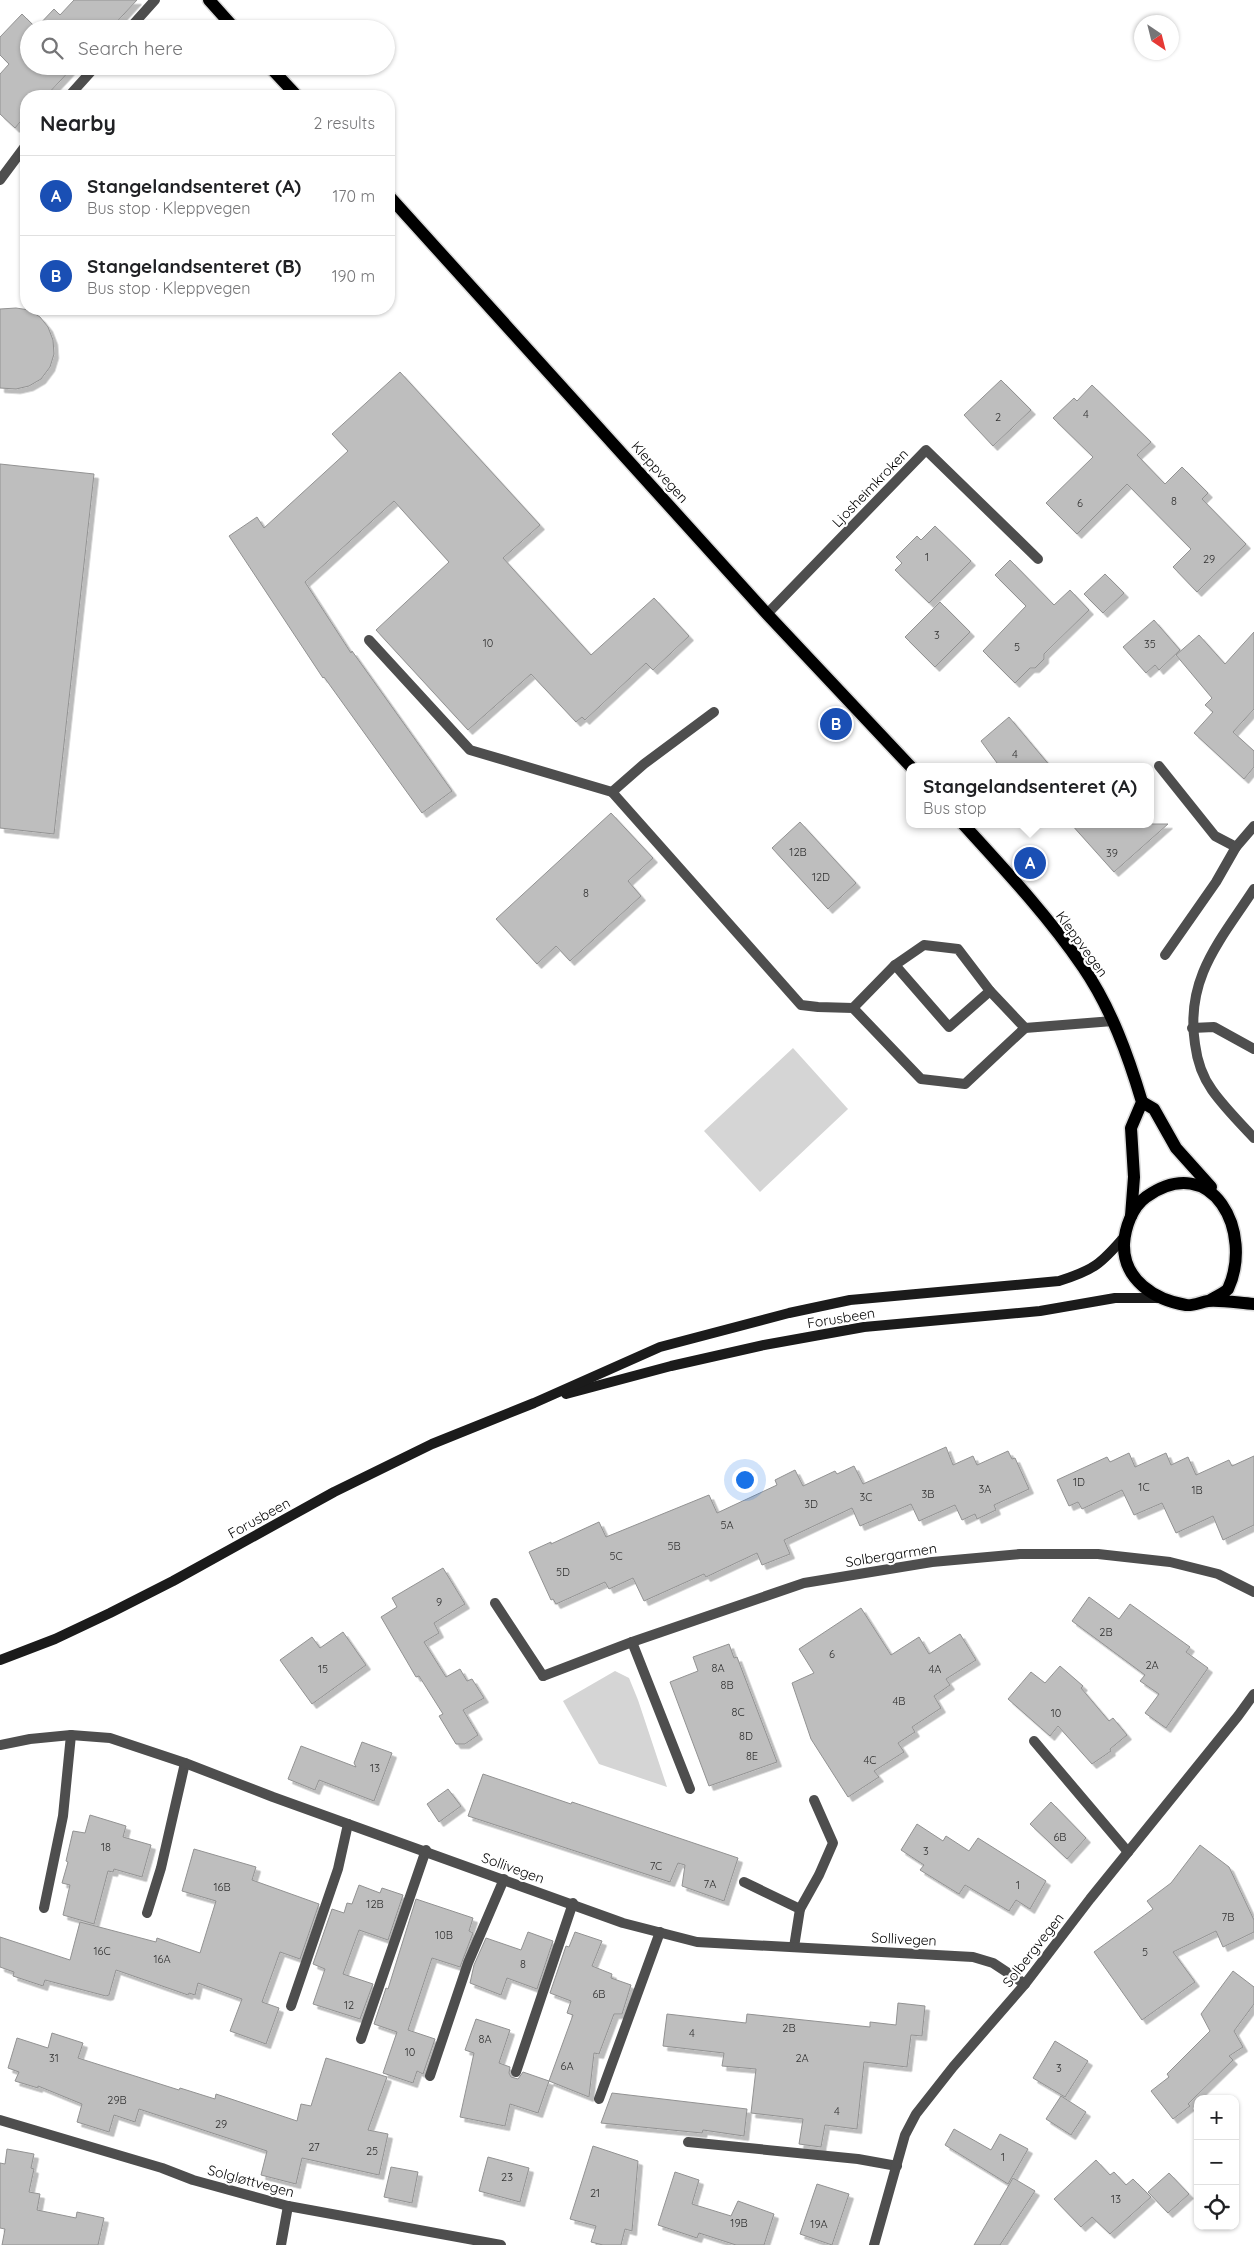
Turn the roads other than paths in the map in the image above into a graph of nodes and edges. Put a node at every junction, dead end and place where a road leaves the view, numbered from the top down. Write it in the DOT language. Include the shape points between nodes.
graph roads {
  1 [pos="155,0"];
  2 [pos="208,0"];
  3 [pos="137,20"];
  4 [pos="227,20"];
  5 [pos="88,75"];
  6 [pos="277,75"];
  7 [pos="74,90"];
  8 [pos="291,90"];
  9 [pos="20,153"];
  10 [pos="0,180"];
  11 [pos="395,203"];
  12 [pos="1038,558"];
  13 [pos="767,614"];
  14 [pos="369,640"];
  15 [pos="714,712"];
  16 [pos="907,763"];
  17 [pos="1159,766"];
  18 [pos="612,792"];
  19 [pos="1254,826"];
  20 [pos="967,828"];
  21 [pos="1236,847"];
  22 [pos="1254,889"];
  23 [pos="1165,955"];
  24 [pos="896,965"];
  25 [pos="990,991"];
  26 [pos="853,1008"];
  27 [pos="1113,1021"];
  28 [pos="1024,1028"];
  29 [pos="1192,1028"];
  30 [pos="1254,1049"];
  31 [pos="1142,1102"];
  32 [pos="1254,1138"];
  33 [pos="1211,1187"];
  34 [pos="1131,1216"];
  35 [pos="1125,1236"];
  36 [pos="1158,1298"];
  37 [pos="1209,1301"];
  38 [pos="1254,1304"];
  39 [pos="534,1403"];
  40 [pos="1254,1592"];
  41 [pos="495,1603"];
  42 [pos="632,1642"];
  43 [pos="0,1660"];
  44 [pos="1254,1694"];
  45 [pos="71,1735"];
  46 [pos="1034,1741"];
  47 [pos="0,1745"];
  48 [pos="185,1763"];
  49 [pos="690,1789"];
  50 [pos="814,1800"];
  51 [pos="348,1824"];
  52 [pos="426,1850"];
  53 [pos="1128,1852"];
  54 [pos="504,1879"];
  55 [pos="744,1882"];
  56 [pos="573,1903"];
  57 [pos="44,1908"];
  58 [pos="800,1909"];
  59 [pos="147,1913"];
  60 [pos="660,1932"];
  61 [pos="794,1947"];
  62 [pos="1025,1984"];
  63 [pos="291,2006"];
  64 [pos="361,2039"];
  65 [pos="516,2072"];
  66 [pos="430,2076"];
  67 [pos="599,2099"];
  68 [pos="0,2120"];
  69 [pos="688,2142"];
  70 [pos="897,2166"];
  71 [pos="288,2206"];
  72 [pos="281,2245"];
  73 [pos="501,2245"];
  74 [pos="874,2245"];
  1 -- 3 [label="street"];
  2 -- 4 [label="main road"];
  5 -- 7 [label="street"];
  6 -- 8 [label="main road"];
  9 -- 10 [label="street"];
  11 -- 13 [label="main road, Kleppvegen"];
  12 -- 13 [label="street, Ljosheimkroken" via="926,450"];
  13 -- 16 [label="main road, Kleppvegen"];
  14 -- 18 [label="street" via="470,750"];
  15 -- 18 [label="street"];
  17 -- 21 [label="street" via="1215,836"];
  18 -- 26 [label="street" via="801,1005"];
  19 -- 21 [label="street"];
  20 -- 27 [label="main road, Kleppvegen" via="1056,930 1084,968"];
  21 -- 23 [label="street" via="1216,882"];
  22 -- 29 [label="street" via="1199,978"];
  24 -- 25 [label="street" via="924,945 958,949"];
  24 -- 25 [label="street" via="949,1027"];
  24 -- 26 [label="street"];
  25 -- 28 [label="street"];
  26 -- 28 [label="street" via="921,1079 965,1084"];
  27 -- 28 [label="street"];
  27 -- 31 [label="main road, Kleppvegen"];
  29 -- 30 [label="street" via="1214,1027"];
  29 -- 32 [label="street" via="1196,1055 1204,1077"];
  31 -- 33 [label="main road, Kleppvegen" via="1154,1109 1176,1148"];
  31 -- 34 [label="main road" via="1131,1128 1134,1177"];
  33 -- 34 [label="main road" via="1193,1182 1168,1185 1144,1198"];
  33 -- 37 [label="main road" via="1231,1202 1244,1220 1247,1253 1240,1273 1227,1290"];
  34 -- 35 [label="main road"];
  35 -- 36 [label="main road" via="1124,1248 1130,1269 1141,1286"];
  35 -- 39 [label="main road, Forusbeen" via="1103,1262 1059,1281 850,1300 789,1313 660,1347"];
  36 -- 37 [label="main road" via="1188,1306"];
  36 -- 39 [label="main road, Forusbeen" via="1115,1298 1040,1311 864,1327 690,1362"];
  37 -- 38 [label="main road"];
  39 -- 43 [label="main road, Forusbeen" via="432,1444 334,1492 110,1613 56,1639"];
  40 -- 42 [label="street, Solbergarmen" via="1218,1574 1170,1562 1098,1554 1020,1554 932,1562 804,1583"];
  41 -- 42 [label="street, Solbergarmen" via="543,1676"];
  42 -- 49 [label="street"];
  44 -- 53 [label="street, Solbergvegen"];
  45 -- 47 [label="street, Sollivegen"];
  45 -- 48 [label="street, Sollivegen" via="110,1738"];
  45 -- 57 [label="street" via="63,1816"];
  46 -- 53 [label="street"];
  48 -- 51 [label="street, Sollivegen"];
  48 -- 59 [label="street"];
  50 -- 58 [label="street" via="832,1843"];
  51 -- 52 [label="street, Sollivegen"];
  51 -- 63 [label="street" via="338,1869"];
  52 -- 54 [label="street, Sollivegen"];
  52 -- 64 [label="street"];
  53 -- 62 [label="street, Solbergvegen"];
  54 -- 56 [label="street, Sollivegen"];
  54 -- 66 [label="street" via="468,1963"];
  55 -- 58 [label="street"];
  56 -- 60 [label="street, Sollivegen"];
  56 -- 65 [label="street"];
  58 -- 61 [label="street"];
  60 -- 61 [label="street, Sollivegen" via="698,1942"];
  60 -- 67 [label="street"];
  61 -- 62 [label="street, Sollivegen" via="973,1957 992,1963"];
  62 -- 70 [label="street, Solbergvegen" via="916,2114 905,2134"];
  68 -- 71 [label="street, Solgløttvegen"];
  69 -- 70 [label="street" via="858,2159"];
  70 -- 74 [label="street, Solbergvegen"];
  71 -- 72 [label="street"];
  71 -- 73 [label="street, Solgløttvegen"];
}
